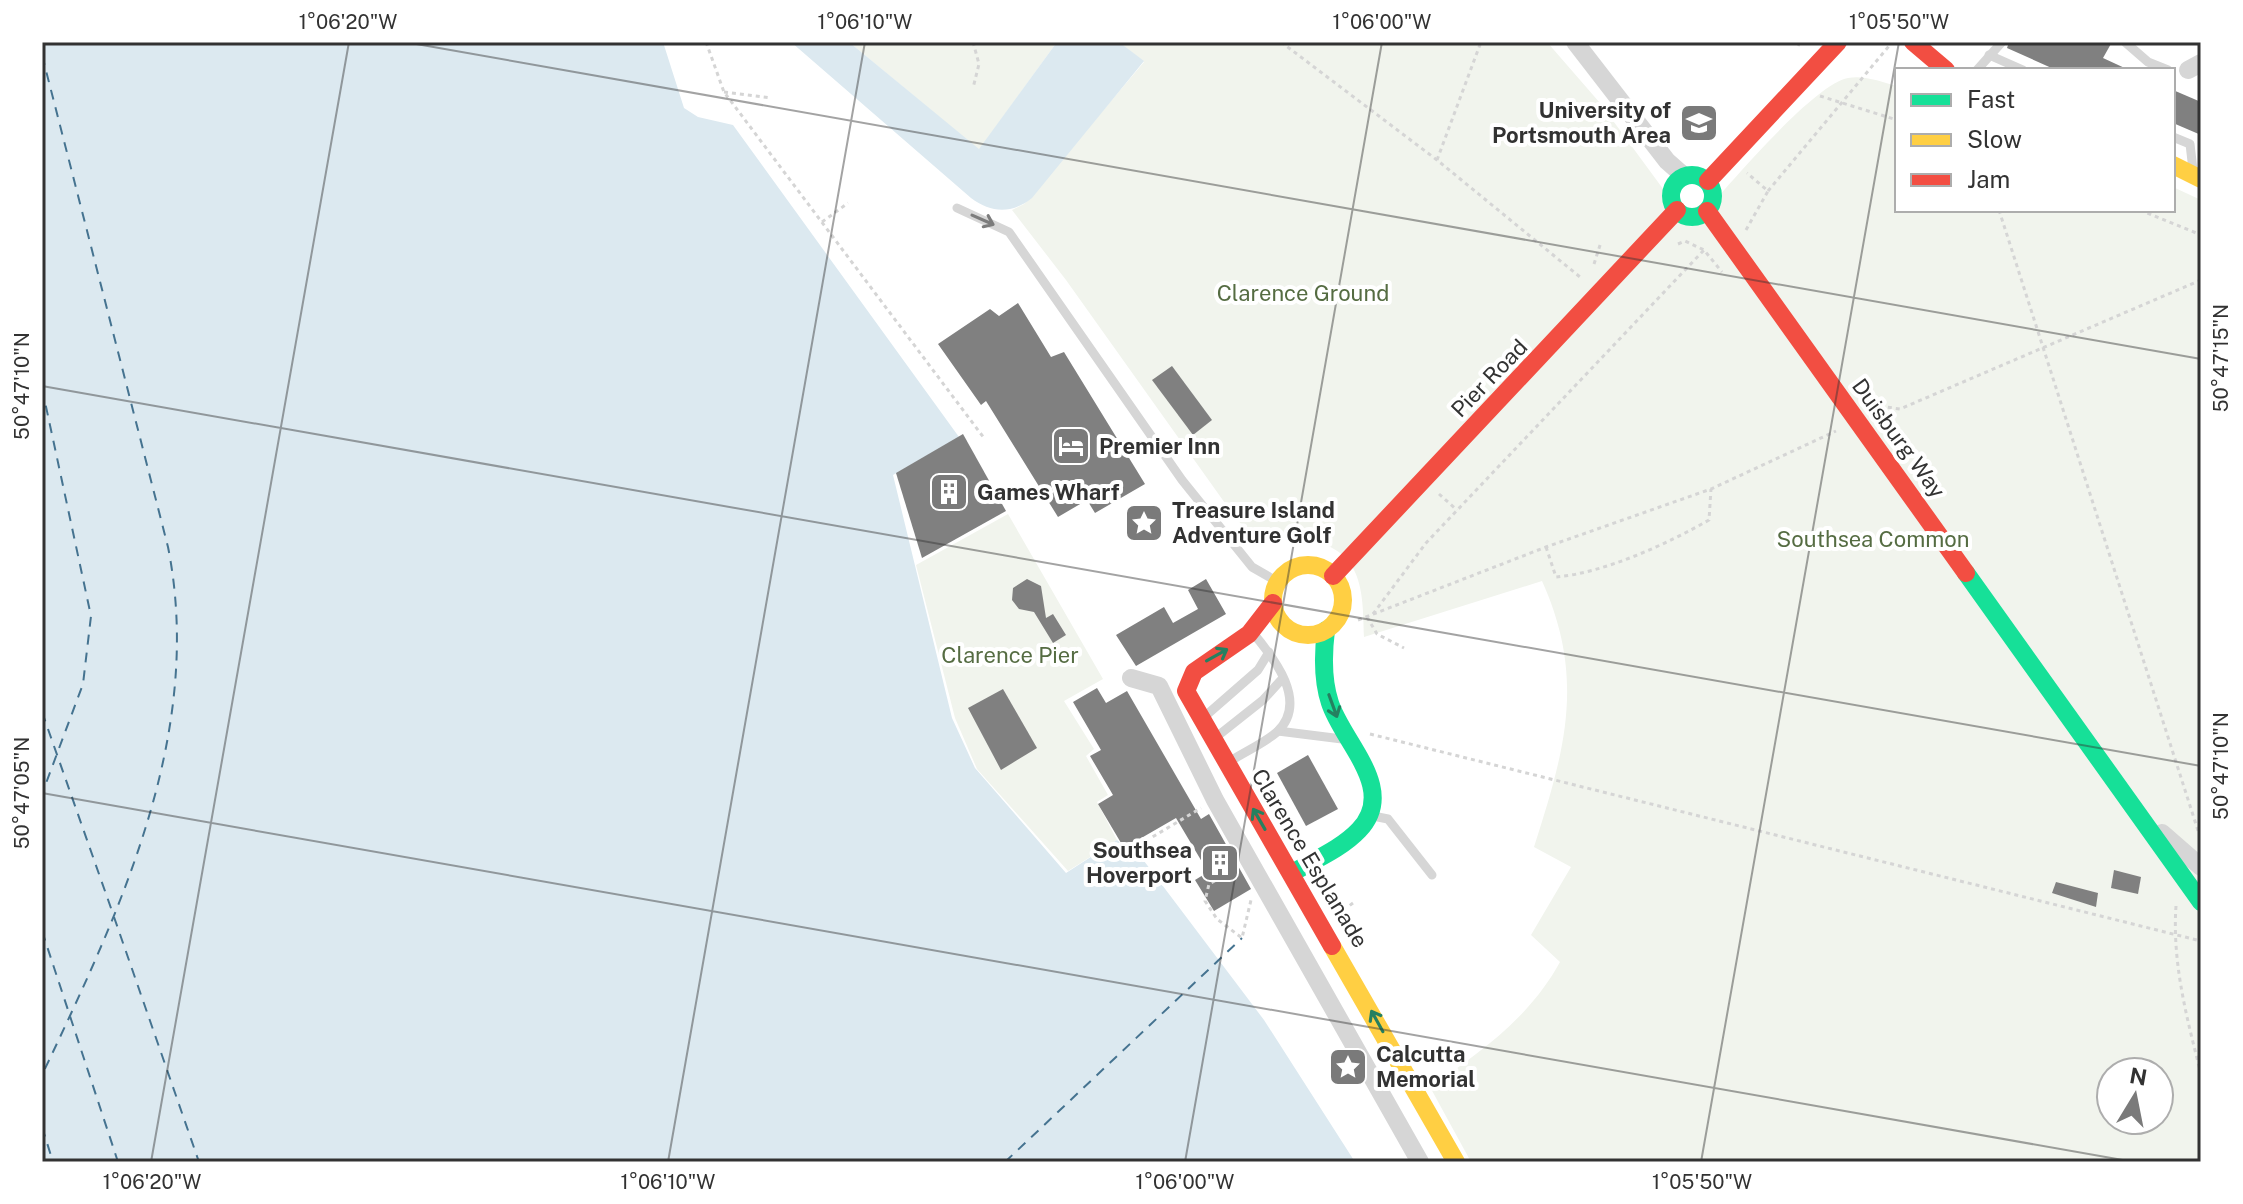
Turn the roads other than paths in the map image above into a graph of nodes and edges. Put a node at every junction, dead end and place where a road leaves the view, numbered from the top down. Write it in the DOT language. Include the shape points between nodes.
graph roads {
  1 [pos="1838,42"];
  2 [pos="1913,42"];
  3 [pos="2002,42"];
  4 [pos="2125,42"];
  5 [pos="1575,43"];
  6 [pos="1989,55"];
  7 [pos="1944,68"];
  8 [pos="1979,68"];
  9 [pos="2018,68"];
  10 [pos="2183,69"];
  11 [pos="2175,138"];
  12 [pos="2175,166"];
  13 [pos="1684,176"];
  14 [pos="2197,177"];
  15 [pos="1708,181"];
  16 [pos="957,208"];
  17 [pos="1677,210"];
  18 [pos="1707,211"];
  19 [pos="1333,576"];
  20 [pos="1278,582"];
  21 [pos="1273,603"];
  22 [pos="1326,630"];
  23 [pos="1252,632"];
  24 [pos="1269,652"];
  25 [pos="1131,678"];
  26 [pos="1283,678"];
  27 [pos="1201,720"];
  28 [pos="1278,731"];
  29 [pos="1348,739"];
  30 [pos="1213,741"];
  31 [pos="1226,764"];
  32 [pos="2137,809"];
  33 [pos="1370,815"];
  34 [pos="2201,867"];
  35 [pos="1292,873"];
  36 [pos="1432,875"];
  37 [pos="2201,902"];
  38 [pos="1420,1162"];
  39 [pos="1456,1162"];
  1 -- 15 [label="street"];
  2 -- 7 [label="street"];
  3 -- 6 [label="lane"];
  4 -- 10 [label="lane" via="2148,62"];
  5 -- 13 [label="street"];
  6 -- 8 [label="lane"];
  6 -- 9 [label="lane"];
  11 -- 14 [label="lane" via="2190,144"];
  12 -- 14 [label="street"];
  13 -- 15 [label="street"];
  13 -- 17 [label="street" via="1670,195"];
  15 -- 18 [label="street" via="1713,196"];
  16 -- 20 [label="lane, one-way" via="1009,232 1182,480 1252,567"];
  17 -- 18 [label="street" via="1691,217"];
  17 -- 19 [label="street, Pier Road"];
  18 -- 32 [label="street, Duisburg Way"];
  19 -- 20 [label="street" via="1304,566 1293,568"];
  19 -- 22 [label="street" via="1342,605"];
  20 -- 21 [label="street"];
  21 -- 22 [label="street" via="1276,615 1292,631"];
  21 -- 23 [label="street, Clarence Esplanade"];
  22 -- 29 [label="street, one-way" via="1323,653 1329,695"];
  23 -- 24 [label="lane"];
  27 -- 23 [label="street, Clarence Esplanade, one-way" via="1186,691 1187,677"];
  24 -- 26 [label="lane"];
  24 -- 27 [label="lane" via="1258,670"];
  25 -- 38 [label="street" via="1159,686 1215,800"];
  26 -- 28 [label="lane" via="1291,696 1289,713"];
  26 -- 30 [label="lane"];
  27 -- 30 [label="street, Clarence Esplanade"];
  28 -- 29 [label="lane"];
  28 -- 31 [label="lane"];
  29 -- 33 [label="street" via="1371,780"];
  30 -- 31 [label="street, Clarence Esplanade"];
  35 -- 31 [label="street, Clarence Esplanade, one-way"];
  32 -- 34 [label="street, Duisburg Way"];
  32 -- 37 [label="street, Duisburg Way"];
  33 -- 35 [label="street" via="1360,830"];
  33 -- 36 [label="lane" via="1388,819"];
  39 -- 35 [label="street, Clarence Esplanade, one-way"];
}
